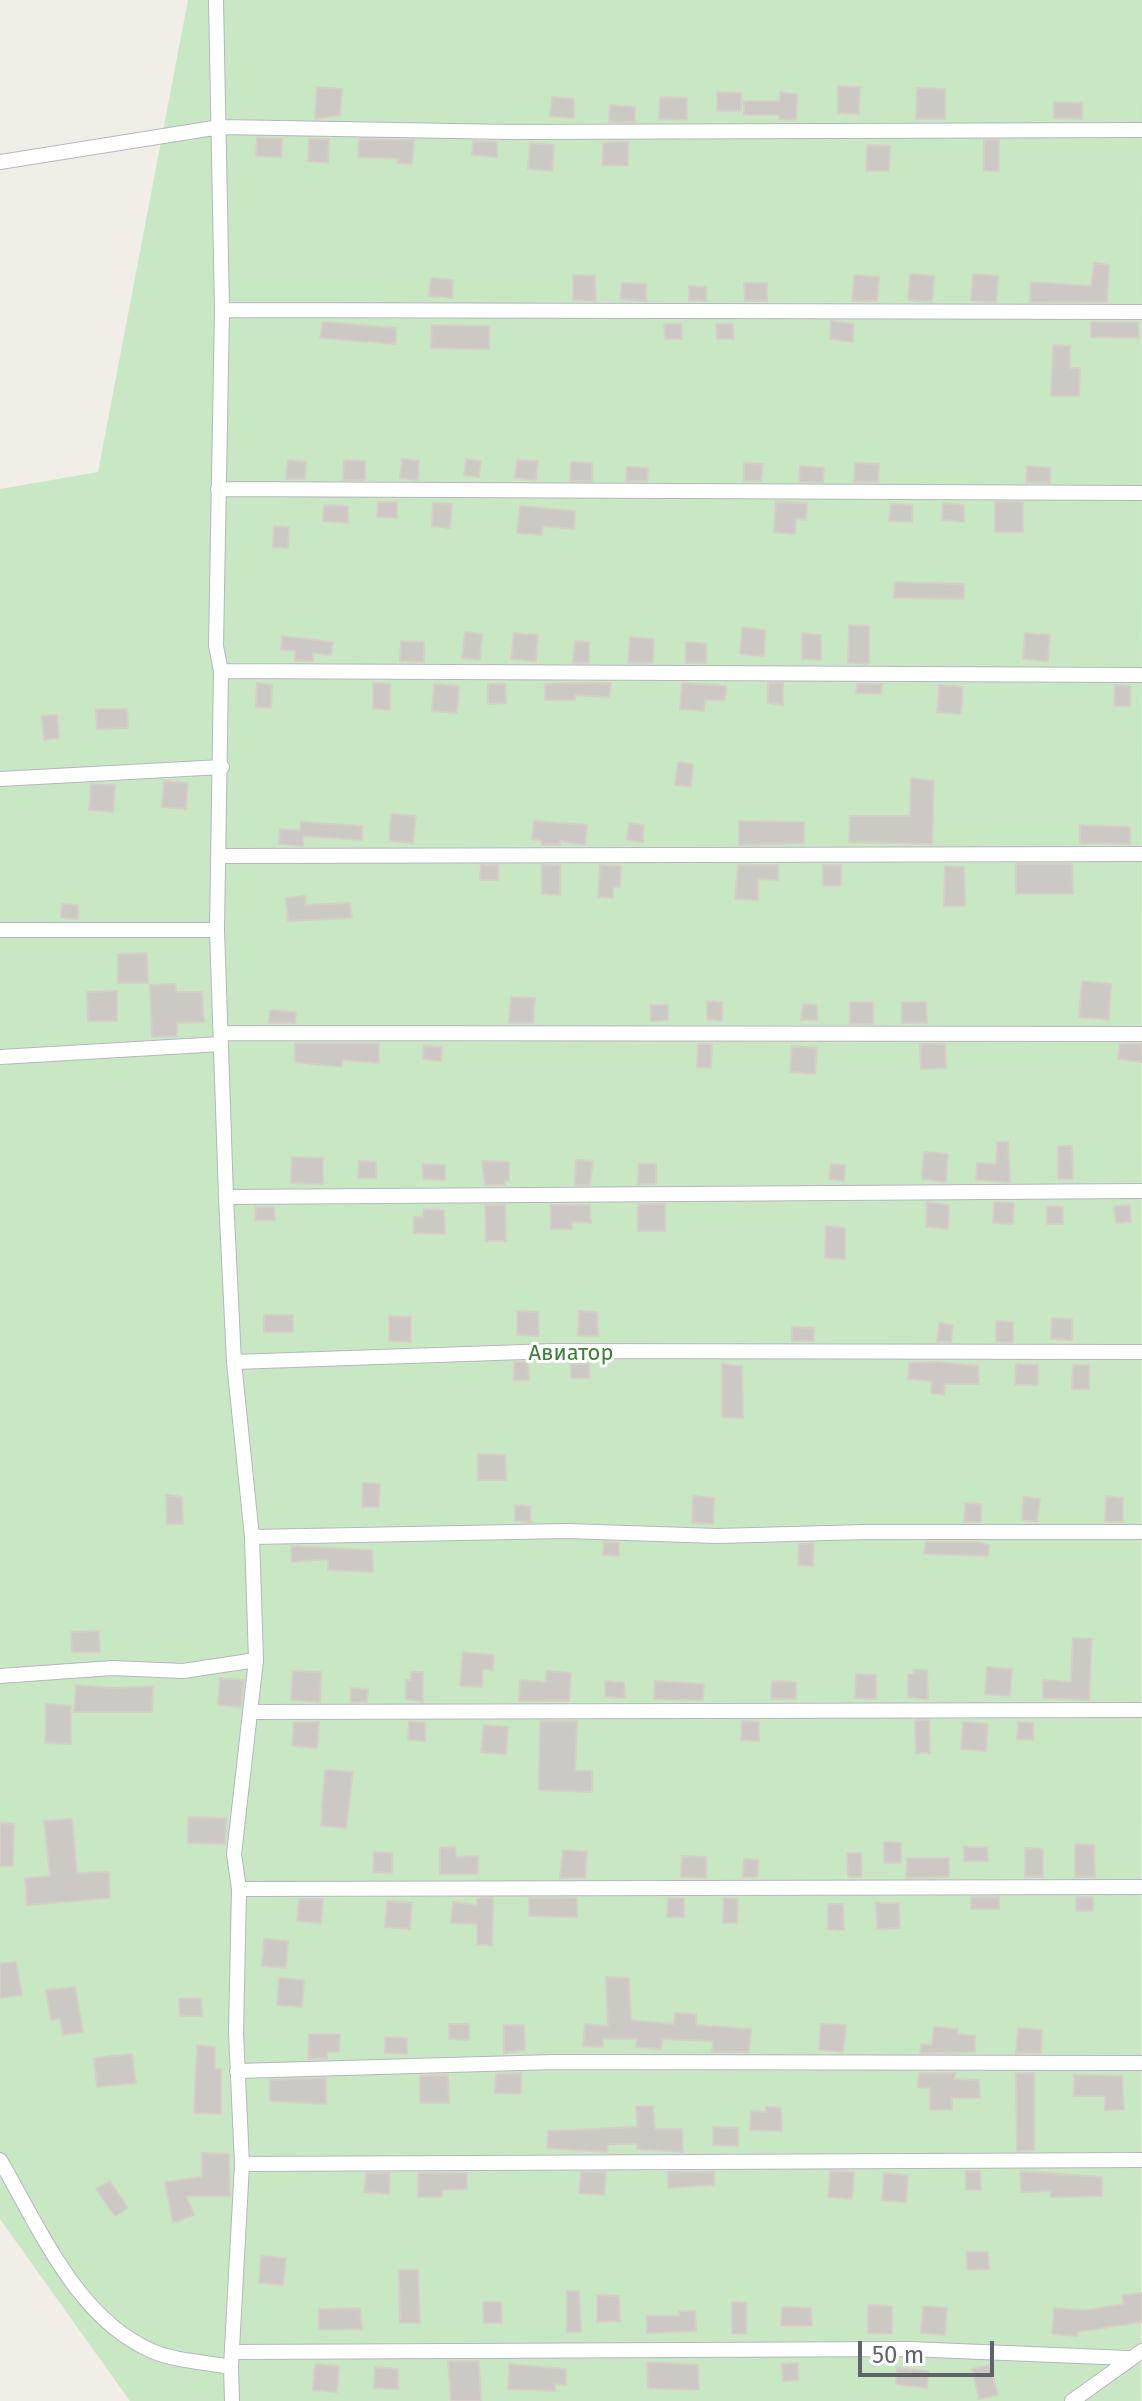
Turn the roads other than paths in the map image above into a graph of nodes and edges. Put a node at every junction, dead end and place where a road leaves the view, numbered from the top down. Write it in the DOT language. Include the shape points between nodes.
graph roads {
  1 [pos="216,0"];
  2 [pos="220,127"];
  3 [pos="1142,130"];
  4 [pos="0,162"];
  5 [pos="222,310"];
  6 [pos="1142,312"];
  7 [pos="218,489"];
  8 [pos="1142,493"];
  9 [pos="221,671"];
  10 [pos="1142,675"];
  11 [pos="222,767"];
  12 [pos="0,779"];
  13 [pos="1142,854"];
  14 [pos="220,856"];
  15 [pos="0,930"];
  16 [pos="217,930"];
  17 [pos="1142,1034"];
  18 [pos="221,1039"];
  19 [pos="0,1057"];
  20 [pos="1142,1191"];
  21 [pos="226,1197"];
  22 [pos="1142,1352"];
  23 [pos="234,1362"];
  24 [pos="1142,1532"];
  25 [pos="252,1537"];
  26 [pos="256,1660"];
  27 [pos="0,1676"];
  28 [pos="1142,1710"];
  29 [pos="250,1712"];
  30 [pos="1142,1887"];
  31 [pos="239,1889"];
  32 [pos="1142,2063"];
  33 [pos="237,2071"];
  34 [pos="0,2160"];
  35 [pos="1142,2160"];
  36 [pos="242,2164"];
  37 [pos="1142,2351"];
  38 [pos="1128,2358"];
  39 [pos="232,2360"];
  40 [pos="232,2401"];
  41 [pos="1072,2401"];
  1 -- 2 [label="street"];
  2 -- 3 [label="street" via="512,132"];
  2 -- 4 [label="street"];
  2 -- 5 [label="street"];
  5 -- 6 [label="street"];
  5 -- 7 [label="street"];
  7 -- 8 [label="street"];
  7 -- 9 [label="street" via="216,646"];
  9 -- 10 [label="street"];
  9 -- 11 [label="street"];
  11 -- 12 [label="street"];
  11 -- 14 [label="street"];
  13 -- 14 [label="street"];
  14 -- 16 [label="street"];
  15 -- 16 [label="street"];
  16 -- 18 [label="street"];
  17 -- 18 [label="street"];
  18 -- 19 [label="street"];
  18 -- 21 [label="street"];
  20 -- 21 [label="street"];
  21 -- 23 [label="street"];
  22 -- 23 [label="street" via="553,1351"];
  23 -- 25 [label="street"];
  24 -- 25 [label="street" via="717,1536 567,1531"];
  25 -- 26 [label="street"];
  26 -- 27 [label="street" via="183,1671 112,1668"];
  26 -- 29 [label="street"];
  28 -- 29 [label="street"];
  29 -- 31 [label="street" via="234,1854"];
  30 -- 31 [label="street"];
  31 -- 33 [label="street"];
  32 -- 33 [label="street" via="555,2062"];
  33 -- 36 [label="street"];
  34 -- 39 [label="street" via="85,2298 119,2334 155,2352"];
  35 -- 36 [label="street"];
  36 -- 39 [label="street"];
  37 -- 38 [label="street"];
  38 -- 39 [label="street" via="909,2349"];
  38 -- 41 [label="street"];
  39 -- 40 [label="street"];
}
